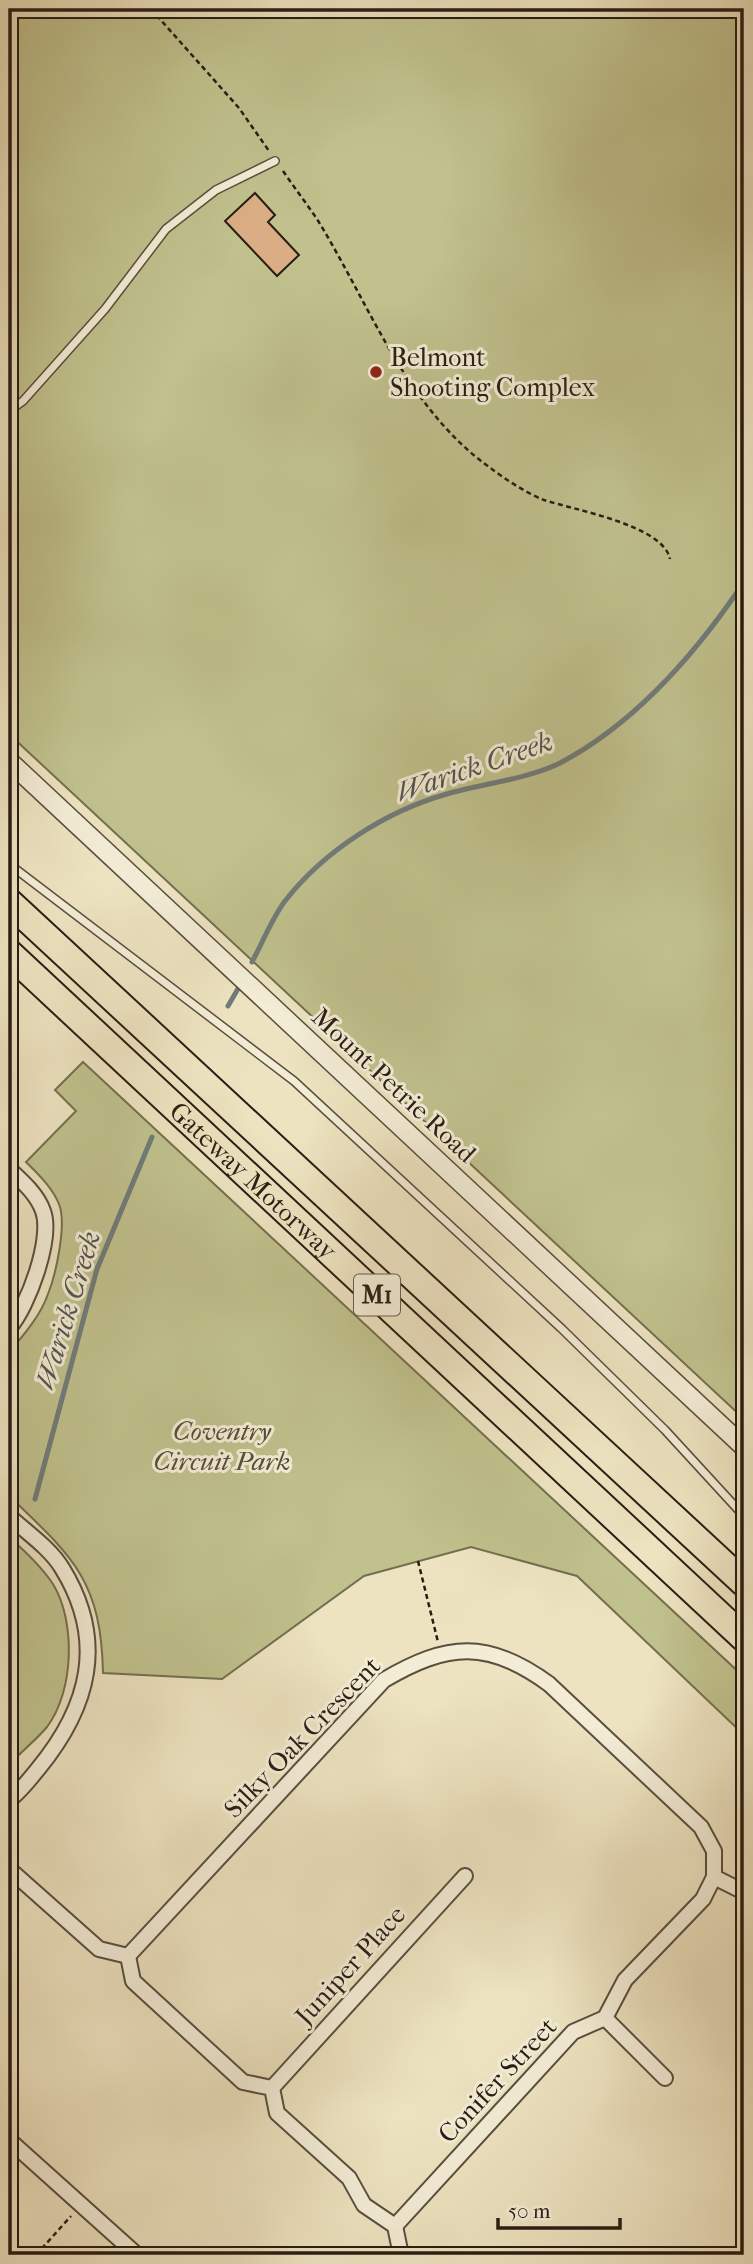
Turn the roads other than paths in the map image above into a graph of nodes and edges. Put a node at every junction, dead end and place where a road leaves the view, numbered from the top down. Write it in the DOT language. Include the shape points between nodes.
graph roads {
  1 [pos="275,161"];
  2 [pos="9,411"];
  3 [pos="9,761"];
  4 [pos="9,863"];
  5 [pos="9,902"];
  6 [pos="9,953"];
  7 [pos="9,1169"];
  8 [pos="9,1328"];
  9 [pos="744,1447"];
  10 [pos="9,1516"];
  11 [pos="744,1516"];
  12 [pos="744,1583"];
  13 [pos="744,1638"];
  14 [pos="9,1800"];
  15 [pos="9,1869"];
  16 [pos="465,1876"];
  17 [pos="714,1877"];
  18 [pos="744,1892"];
  19 [pos="128,1956"];
  20 [pos="605,2018"];
  21 [pos="664,2078"];
  22 [pos="272,2088"];
  23 [pos="9,2140"];
  24 [pos="396,2226"];
  25 [pos="137,2255"];
  26 [pos="401,2255"];
  1 -- 2 [label="lane" via="216,190 166,229 106,309"];
  3 -- 9 [label="street, Mount Petrie Road"];
  4 -- 11 [label="lane" via="312,1097 608,1373"];
  5 -- 12 [label="highway, Gateway Motorway / M1"];
  6 -- 13 [label="highway, Gateway Motorway / M1"];
  7 -- 8 [label="street" via="30,1189 43,1210 46,1227 28,1299"];
  10 -- 14 [label="street" via="61,1565 85,1623 87,1656 84,1691 71,1722 52,1752"];
  15 -- 19 [label="street" via="99,1949"];
  16 -- 22 [label="street, Juniper Place"];
  17 -- 18 [label="street"];
  17 -- 19 [label="street, Silky Oak Crescent" via="714,1851 701,1827 549,1684 524,1665 496,1656 441,1652 383,1680"];
  17 -- 20 [label="street" via="703,1899 625,1980"];
  19 -- 22 [label="street" via="133,1981 243,2082"];
  20 -- 21 [label="street"];
  20 -- 24 [label="street, Conifer Street" via="573,2032"];
  22 -- 24 [label="street" via="277,2113 349,2178 364,2205"];
  23 -- 25 [label="street"];
  24 -- 26 [label="street"];
}
